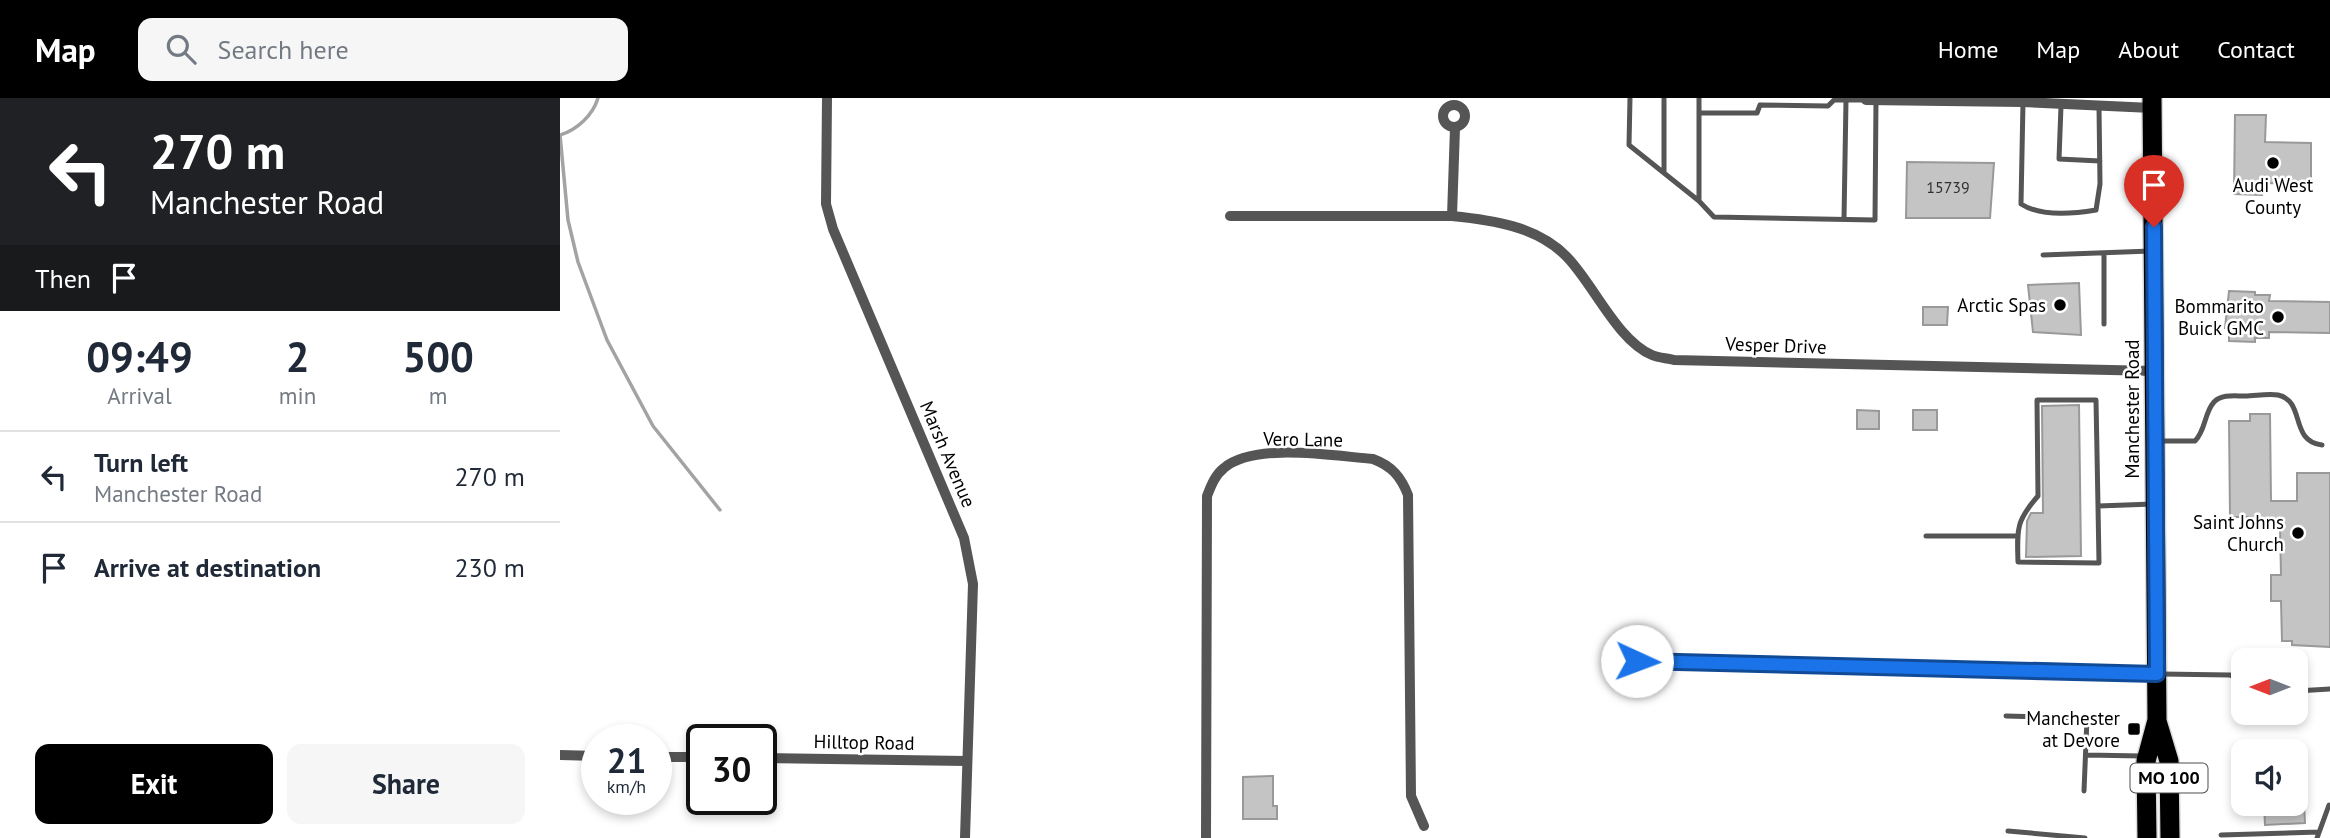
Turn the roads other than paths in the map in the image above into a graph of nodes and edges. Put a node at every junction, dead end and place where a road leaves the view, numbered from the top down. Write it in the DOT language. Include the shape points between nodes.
graph roads {
  1 [pos="827,98"];
  2 [pos="1630,98"];
  3 [pos="1664,98"];
  4 [pos="1699,98"];
  5 [pos="1756,98"];
  6 [pos="1869,99"];
  7 [pos="1846,100"];
  8 [pos="1991,100"];
  9 [pos="2023,102"];
  10 [pos="2152,103"];
  11 [pos="1760,105"];
  12 [pos="2061,106"];
  13 [pos="2099,107"];
  14 [pos="1699,113"];
  15 [pos="1455,128"];
  16 [pos="2100,161"];
  17 [pos="1664,172"];
  18 [pos="1699,201"];
  19 [pos="1230,216"];
  20 [pos="1452,216"];
  21 [pos="1844,219"];
  22 [pos="2154,251"];
  23 [pos="2104,253"];
  24 [pos="2043,255"];
  25 [pos="2104,324"];
  26 [pos="2155,371"];
  27 [pos="2155,441"];
  28 [pos="2322,444"];
  29 [pos="2156,504"];
  30 [pos="2098,506"];
  31 [pos="1926,536"];
  32 [pos="2018,536"];
  33 [pos="1637,661"];
  34 [pos="2157,674"];
  35 [pos="2231,676"];
  36 [pos="2330,689"];
  37 [pos="2308,690"];
  38 [pos="2006,716"];
  39 [pos="2157,720"];
  40 [pos="560,755"];
  41 [pos="2086,755"];
  42 [pos="581,756"];
  43 [pos="2147,756"];
  44 [pos="777,758"];
  45 [pos="966,761"];
  46 [pos="2084,790"];
  47 [pos="2329,805"];
  48 [pos="1424,826"];
  49 [pos="2008,831"];
  50 [pos="2221,835"];
  51 [pos="2318,835"];
  52 [pos="965,838"];
  53 [pos="1206,838"];
  54 [pos="2085,838"];
  55 [pos="2147,838"];
  56 [pos="2170,838"];
  1 -- 45 [label="street, Marsh Avenue" via="826,204 833,229 964,538 971,565"];
  2 -- 17 [label="lane" via="1629,145"];
  3 -- 17 [label="lane"];
  4 -- 14 [label="lane"];
  5 -- 11 [label="lane"];
  6 -- 7 [label="lane"];
  6 -- 8 [label="street"];
  6 -- 21 [label="lane" via="1875,220"];
  7 -- 11 [label="lane" via="1834,100 1828,106"];
  7 -- 21 [label="lane"];
  8 -- 9 [label="street"];
  9 -- 12 [label="street"];
  9 -- 16 [label="lane" via="2021,204 2032,211 2096,210"];
  10 -- 13 [label="street"];
  10 -- 22 [label="highway, Manchester Road / MO 100"];
  11 -- 14 [label="lane" via="1757,113"];
  12 -- 13 [label="street"];
  12 -- 16 [label="lane" via="2059,159"];
  13 -- 16 [label="lane"];
  14 -- 18 [label="lane"];
  15 -- 20 [label="street"];
  17 -- 18 [label="lane"];
  18 -- 21 [label="lane" via="1714,217"];
  19 -- 20 [label="street, Vesper Drive"];
  20 -- 26 [label="street, Vesper Drive" via="1513,226 1549,243 1567,257 1630,340 1652,355 1674,360"];
  22 -- 23 [label="lane"];
  22 -- 26 [label="highway, Manchester Road / MO 100"];
  23 -- 24 [label="lane"];
  23 -- 25 [label="lane"];
  26 -- 27 [label="highway, Manchester Road / MO 100"];
  27 -- 28 [label="lane" via="2195,441 2204,432 2213,403 2224,396 2280,395 2291,402 2306,439"];
  27 -- 29 [label="highway, Manchester Road / MO 100"];
  29 -- 30 [label="lane"];
  29 -- 34 [label="highway, Manchester Road / MO 100"];
  30 -- 32 [label="lane" via="2099,563 2018,562"];
  30 -- 32 [label="lane" via="2096,400 2037,400 2038,496 2021,515"];
  31 -- 32 [label="lane"];
  33 -- 34 [label="street"];
  34 -- 35 [label="lane"];
  34 -- 39 [label="highway, Manchester Road / MO 100"];
  36 -- 37 [label="lane"];
  38 -- 41 [label="lane" via="2087,718"];
  39 -- 43 [label="highway, Manchester Road / MO 100"];
  39 -- 56 [label="highway, Manchester Road / MO 100" via="2169,761"];
  40 -- 42 [label="street"];
  41 -- 43 [label="lane"];
  41 -- 46 [label="lane"];
  43 -- 55 [label="highway, Manchester Road / MO 100"];
  44 -- 45 [label="street, Hilltop Road"];
  45 -- 52 [label="street, Marsh Avenue"];
  47 -- 51 [label="lane"];
  48 -- 53 [label="street, Vero Lane" via="1411,796 1408,495 1401,478 1373,459 1268,453 1234,461 1222,469 1207,496"];
  49 -- 54 [label="lane"];
  50 -- 51 [label="lane"];
}
